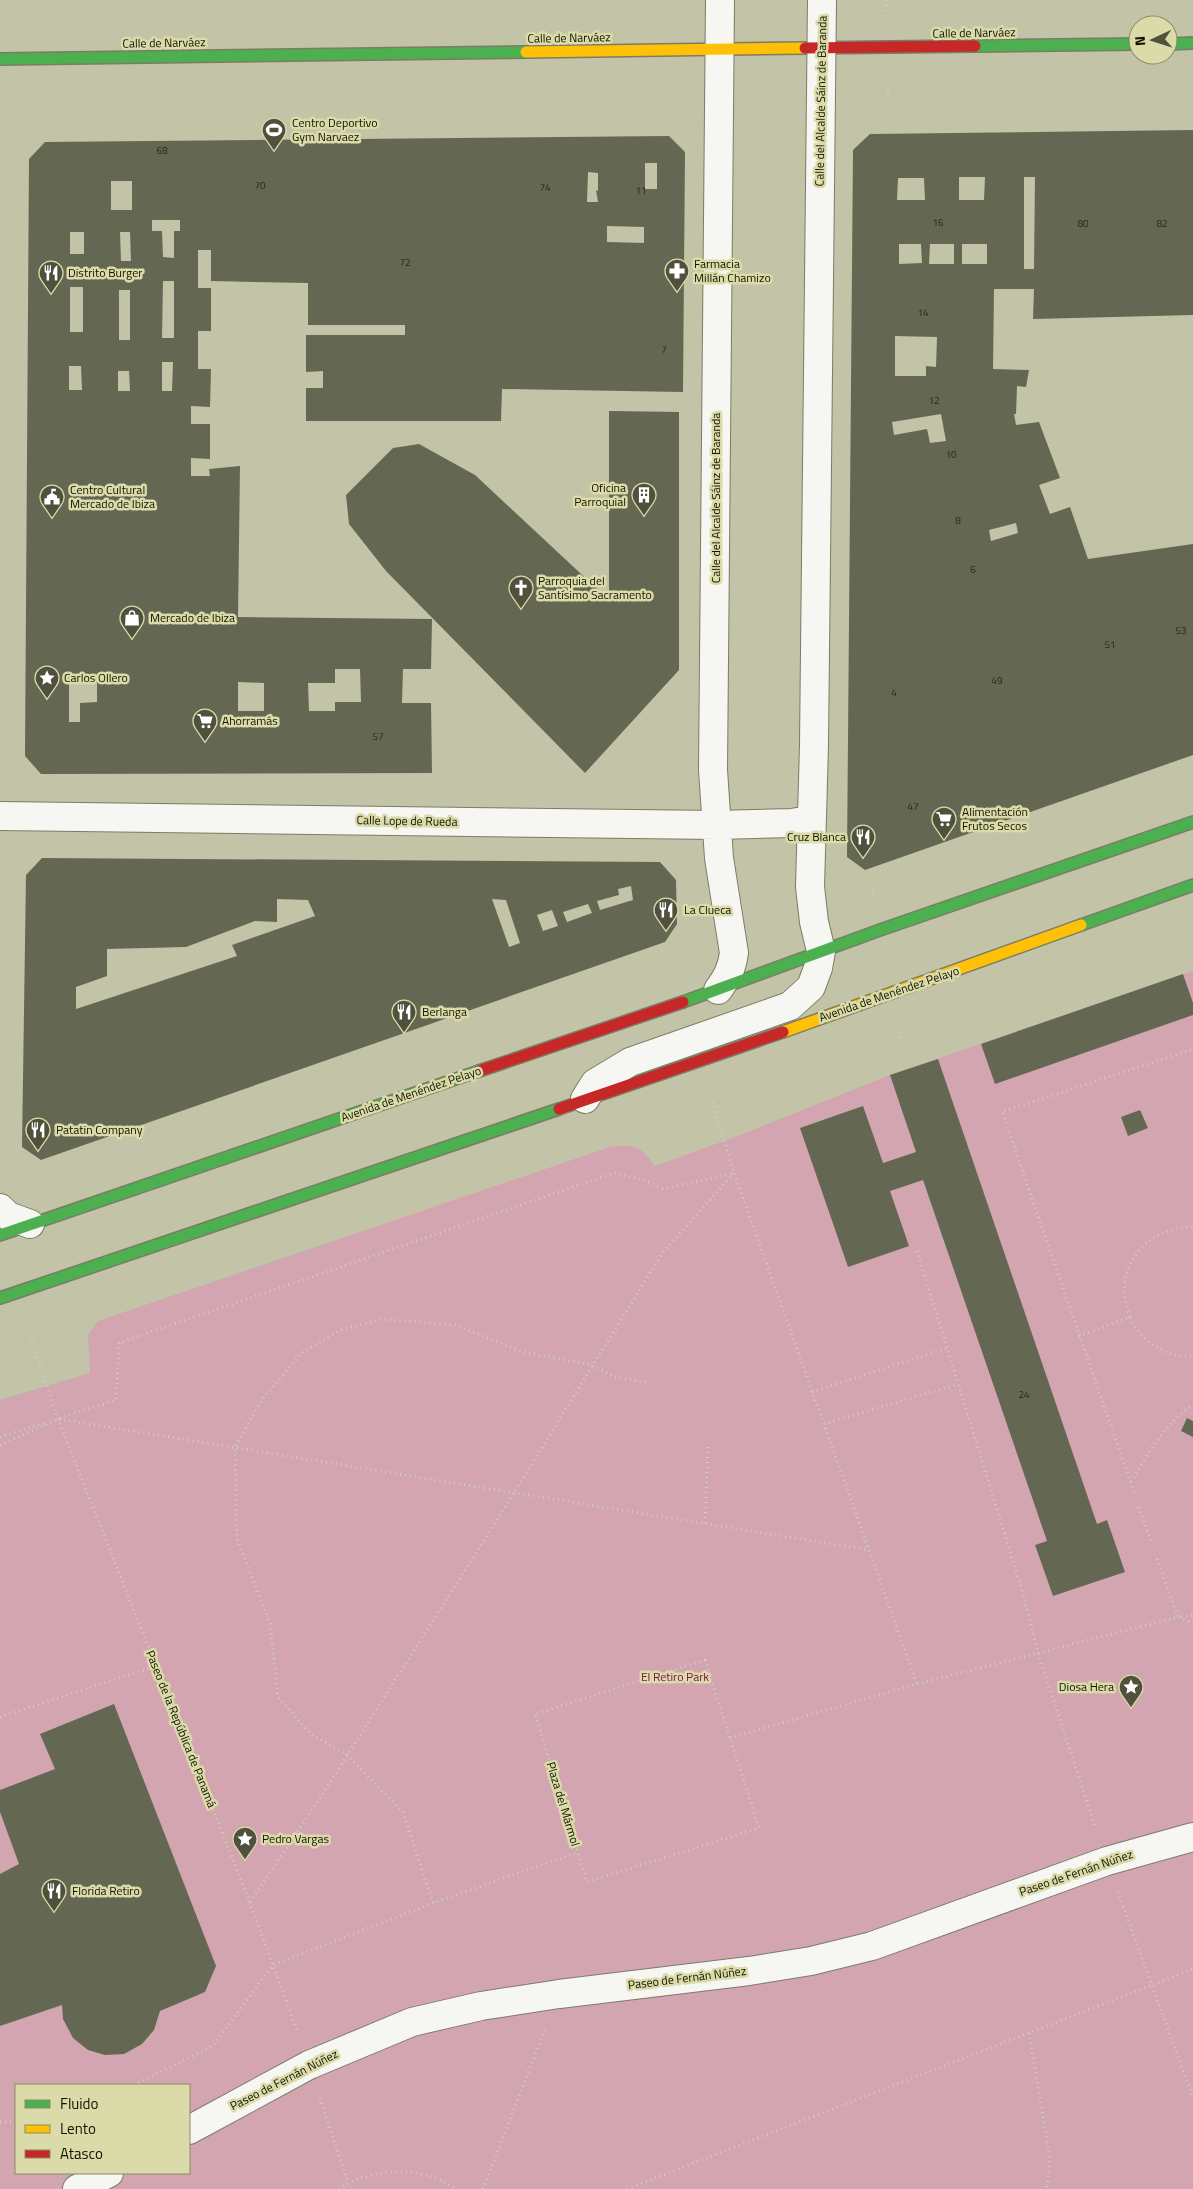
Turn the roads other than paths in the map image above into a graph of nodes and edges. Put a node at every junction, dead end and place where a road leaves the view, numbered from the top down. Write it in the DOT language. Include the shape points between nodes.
graph roads {
  1 [pos="720,0"];
  2 [pos="822,0"];
  3 [pos="1193,43"];
  4 [pos="1128,44"];
  5 [pos="1178,44"];
  6 [pos="821,49"];
  7 [pos="719,50"];
  8 [pos="0,59"];
  9 [pos="0,816"];
  10 [pos="812,816"];
  11 [pos="1193,822"];
  12 [pos="717,825"];
  13 [pos="1193,885"];
  14 [pos="822,951"];
  15 [pos="718,990"];
  16 [pos="584,1099"];
  17 [pos="0,1208"];
  18 [pos="30,1224"];
  19 [pos="0,1235"];
  20 [pos="0,1298"];
  21 [pos="1193,1837"];
  22 [pos="190,2129"];
  23 [pos="107,2174"];
  24 [pos="77,2189"];
  1 -- 7 [label="street, Calle del Alcalde Sáinz de Baranda"];
  2 -- 6 [label="street, Calle del Alcalde Sáinz de Baranda"];
  3 -- 5 [label="main road"];
  4 -- 6 [label="main road, Calle de Narváez"];
  6 -- 7 [label="main road, Calle de Narváez"];
  6 -- 10 [label="street, Calle del Alcalde Sáinz de Baranda"];
  7 -- 8 [label="main road, Calle de Narváez"];
  7 -- 12 [label="street, Calle del Alcalde Sáinz de Baranda" via="713,770"];
  9 -- 12 [label="street, Calle Lope de Rueda"];
  10 -- 12 [label="street, Calle Lope de Rueda" via="792,823"];
  10 -- 14 [label="street, Calle del Alcalde Sáinz de Baranda" via="810,887"];
  11 -- 14 [label="main road, Avenida de Menéndez Pelayo"];
  12 -- 15 [label="street, Calle del Alcalde Sáinz de Baranda" via="719,858 734,944 733,966"];
  13 -- 16 [label="main road, Avenida de Menéndez Pelayo" via="752,1043"];
  14 -- 15 [label="main road, Avenida de Menéndez Pelayo"];
  14 -- 16 [label="street" via="811,987 790,1006 630,1062 595,1082"];
  15 -- 18 [label="main road, Avenida de Menéndez Pelayo"];
  16 -- 20 [label="main road, Avenida de Menéndez Pelayo"];
  17 -- 18 [label="street" via="8,1216"];
  18 -- 19 [label="main road, Avenida de Menéndez Pelayo"];
  21 -- 22 [label="street, Paseo de Fernán Núñez" via="1107,1861 855,1951 749,1971 481,2006 412,2022 309,2065"];
  23 -- 24 [label="street"];
}
